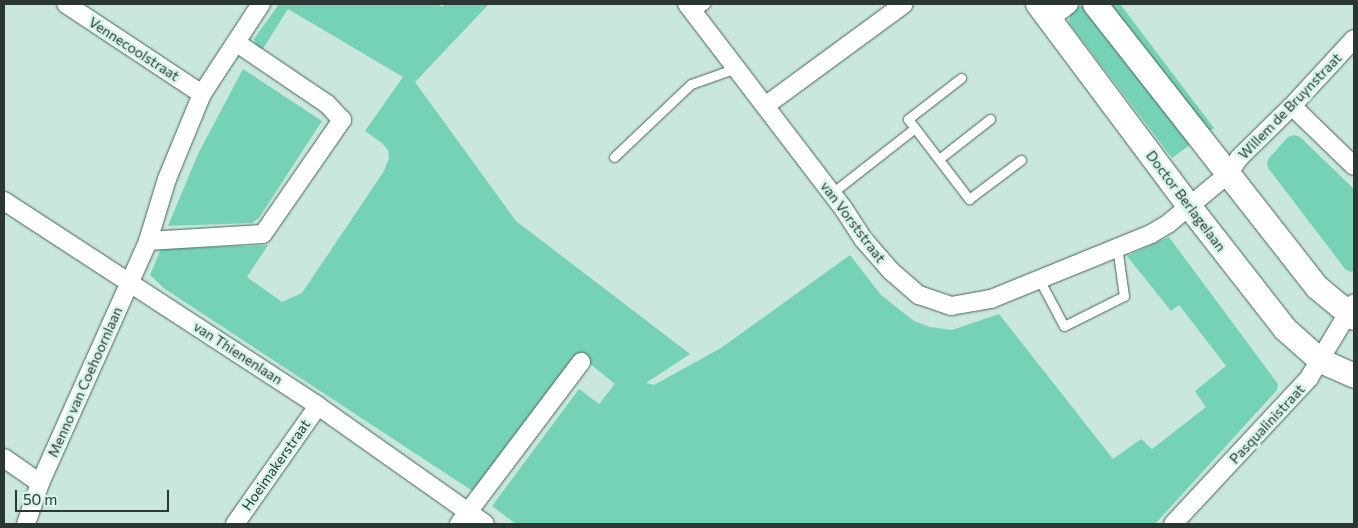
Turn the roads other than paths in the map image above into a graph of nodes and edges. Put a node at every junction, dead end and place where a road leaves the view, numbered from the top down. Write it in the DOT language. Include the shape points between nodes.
graph roads {
  1 [pos="66,4"];
  2 [pos="261,4"];
  3 [pos="904,4"];
  4 [pos="1069,4"];
  5 [pos="1095,4"];
  6 [pos="695,7"];
  7 [pos="1044,11"];
  8 [pos="1354,39"];
  9 [pos="237,43"];
  10 [pos="736,68"];
  11 [pos="961,78"];
  12 [pos="202,94"];
  13 [pos="765,106"];
  14 [pos="1292,106"];
  15 [pos="990,119"];
  16 [pos="915,128"];
  17 [pos="614,157"];
  18 [pos="938,159"];
  19 [pos="1021,160"];
  20 [pos="1354,166"];
  21 [pos="1228,174"];
  22 [pos="832,193"];
  23 [pos="4,201"];
  24 [pos="1189,206"];
  25 [pos="148,241"];
  26 [pos="1118,247"];
  27 [pos="1039,279"];
  28 [pos="128,282"];
  29 [pos="1352,312"];
  30 [pos="1321,361"];
  31 [pos="581,362"];
  32 [pos="1354,376"];
  33 [pos="318,406"];
  34 [pos="4,458"];
  35 [pos="40,483"];
  36 [pos="463,518"];
  37 [pos="26,524"];
  38 [pos="235,524"];
  39 [pos="485,524"];
  40 [pos="1173,524"];
  1 -- 12 [label="street, Vennecoolstraat"];
  2 -- 9 [label="street, Menno van Coehoornlaan"];
  3 -- 13 [label="street"];
  4 -- 7 [label="street"];
  5 -- 21 [label="main road"];
  6 -- 10 [label="street, van Vorststraat"];
  7 -- 24 [label="main road, Doctor Berlagelaan"];
  8 -- 14 [label="street, Willem de Bruynstraat"];
  9 -- 12 [label="street, Menno van Coehoornlaan"];
  9 -- 25 [label="street" via="327,104 342,120 263,234"];
  10 -- 13 [label="street, van Vorststraat"];
  10 -- 17 [label="lane" via="690,84"];
  11 -- 16 [label="lane" via="908,119"];
  12 -- 25 [label="street, Menno van Coehoornlaan" via="167,179"];
  13 -- 22 [label="street, van Vorststraat"];
  14 -- 20 [label="street"];
  14 -- 21 [label="street, Willem de Bruynstraat" via="1239,158"];
  15 -- 18 [label="lane"];
  16 -- 18 [label="lane"];
  16 -- 22 [label="lane"];
  18 -- 19 [label="lane" via="969,199"];
  21 -- 24 [label="street, Willem de Bruynstraat"];
  21 -- 29 [label="main road" via="1318,288"];
  22 -- 27 [label="street, van Vorststraat" via="863,239 891,272 919,295 951,306 991,299"];
  23 -- 28 [label="street, van Thienenlaan"];
  24 -- 26 [label="street, van Vorststraat" via="1151,234"];
  24 -- 30 [label="main road, Doctor Berlagelaan" via="1285,329"];
  25 -- 28 [label="street, Menno van Coehoornlaan"];
  26 -- 27 [label="street, van Vorststraat"];
  26 -- 27 [label="lane" via="1124,296 1064,326"];
  28 -- 33 [label="street, van Thienenlaan"];
  28 -- 35 [label="street, Menno van Coehoornlaan"];
  29 -- 30 [label="street, Pasqualinistraat"];
  30 -- 32 [label="main road, Doctor Berlagelaan"];
  30 -- 40 [label="street, Pasqualinistraat" via="1297,393"];
  31 -- 36 [label="street"];
  33 -- 36 [label="street, van Thienenlaan"];
  33 -- 38 [label="street, Hoeimakerstraat"];
  34 -- 35 [label="street"];
  35 -- 37 [label="street, Menno van Coehoornlaan"];
  36 -- 39 [label="street, van Thienenlaan"];
}
